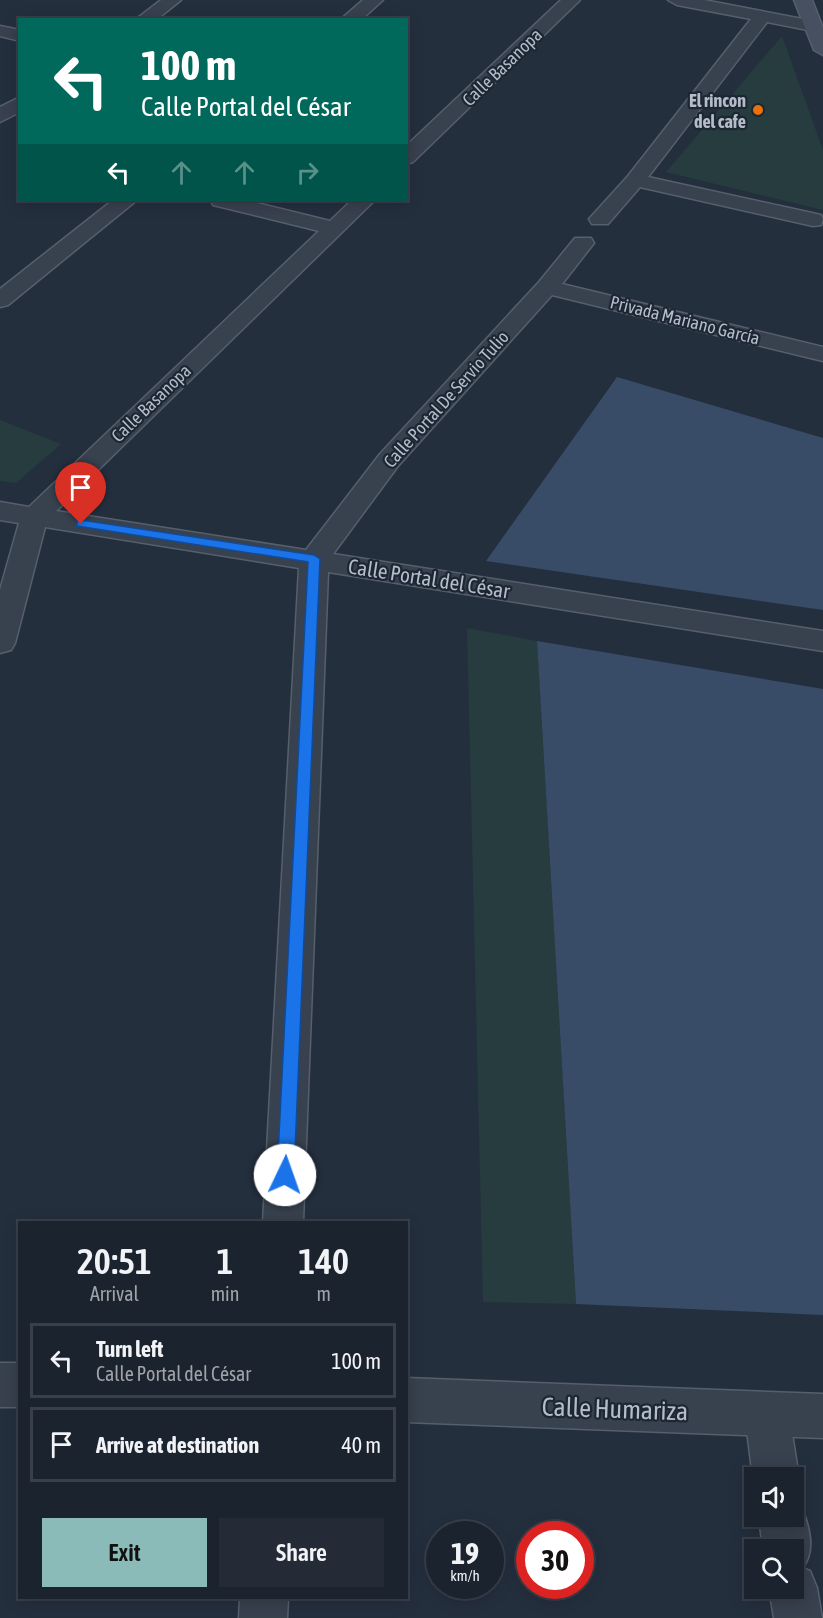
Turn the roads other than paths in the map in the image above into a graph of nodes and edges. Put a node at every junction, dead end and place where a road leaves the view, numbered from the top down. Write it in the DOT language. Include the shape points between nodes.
graph roads {
  1 [pos="172,0"];
  2 [pos="374,0"];
  3 [pos="571,0"];
  4 [pos="677,0"];
  5 [pos="803,0"];
  6 [pos="762,17"];
  7 [pos="147,18"];
  8 [pos="352,18"];
  9 [pos="813,26"];
  10 [pos="0,31"];
  11 [pos="18,36"];
  12 [pos="823,50"];
  13 [pos="18,104"];
  14 [pos="0,116"];
  15 [pos="408,126"];
  16 [pos="434,132"];
  17 [pos="408,156"];
  18 [pos="635,180"];
  19 [pos="125,201"];
  20 [pos="225,201"];
  21 [pos="363,201"];
  22 [pos="600,219"];
  23 [pos="813,220"];
  24 [pos="334,228"];
  25 [pos="583,243"];
  26 [pos="547,287"];
  27 [pos="0,300"];
  28 [pos="823,354"];
  29 [pos="0,511"];
  30 [pos="34,517"];
  31 [pos="314,559"];
  32 [pos="823,641"];
  33 [pos="0,643"];
  34 [pos="283,1221"];
  35 [pos="0,1385"];
  36 [pos="18,1385"];
  37 [pos="408,1400"];
  38 [pos="767,1415"];
  39 [pos="823,1416"];
  40 [pos="774,1467"];
  41 [pos="264,1599"];
  42 [pos="795,1599"];
  43 [pos="263,1618"];
  44 [pos="798,1618"];
  1 -- 7 [label="street"];
  2 -- 8 [label="street"];
  3 -- 16 [label="street, Calle Basanopa"];
  4 -- 6 [label="street"];
  5 -- 9 [label="main road"];
  6 -- 9 [label="street"];
  6 -- 18 [label="street"];
  9 -- 12 [label="main road"];
  10 -- 11 [label="street"];
  13 -- 14 [label="street"];
  15 -- 16 [label="street"];
  16 -- 17 [label="street, Calle Basanopa"];
  18 -- 22 [label="street"];
  18 -- 23 [label="street"];
  19 -- 27 [label="street"];
  20 -- 24 [label="street"];
  21 -- 24 [label="street, Calle Basanopa"];
  24 -- 30 [label="street, Calle Basanopa"];
  25 -- 26 [label="street, Calle Portal De Servio Tulio"];
  26 -- 28 [label="street, Privada Mariano García"];
  26 -- 31 [label="street, Calle Portal De Servio Tulio" via="389,460"];
  29 -- 30 [label="street, Calle Portal del César"];
  30 -- 31 [label="street, Calle Portal del César"];
  30 -- 33 [label="street"];
  31 -- 32 [label="street, Calle Portal del César"];
  31 -- 34 [label="street"];
  35 -- 36 [label="street"];
  37 -- 38 [label="street, Calle Humariza"];
  38 -- 39 [label="street, Calle Humariza"];
  38 -- 40 [label="street"];
  41 -- 43 [label="street"];
  42 -- 44 [label="street"];
}
